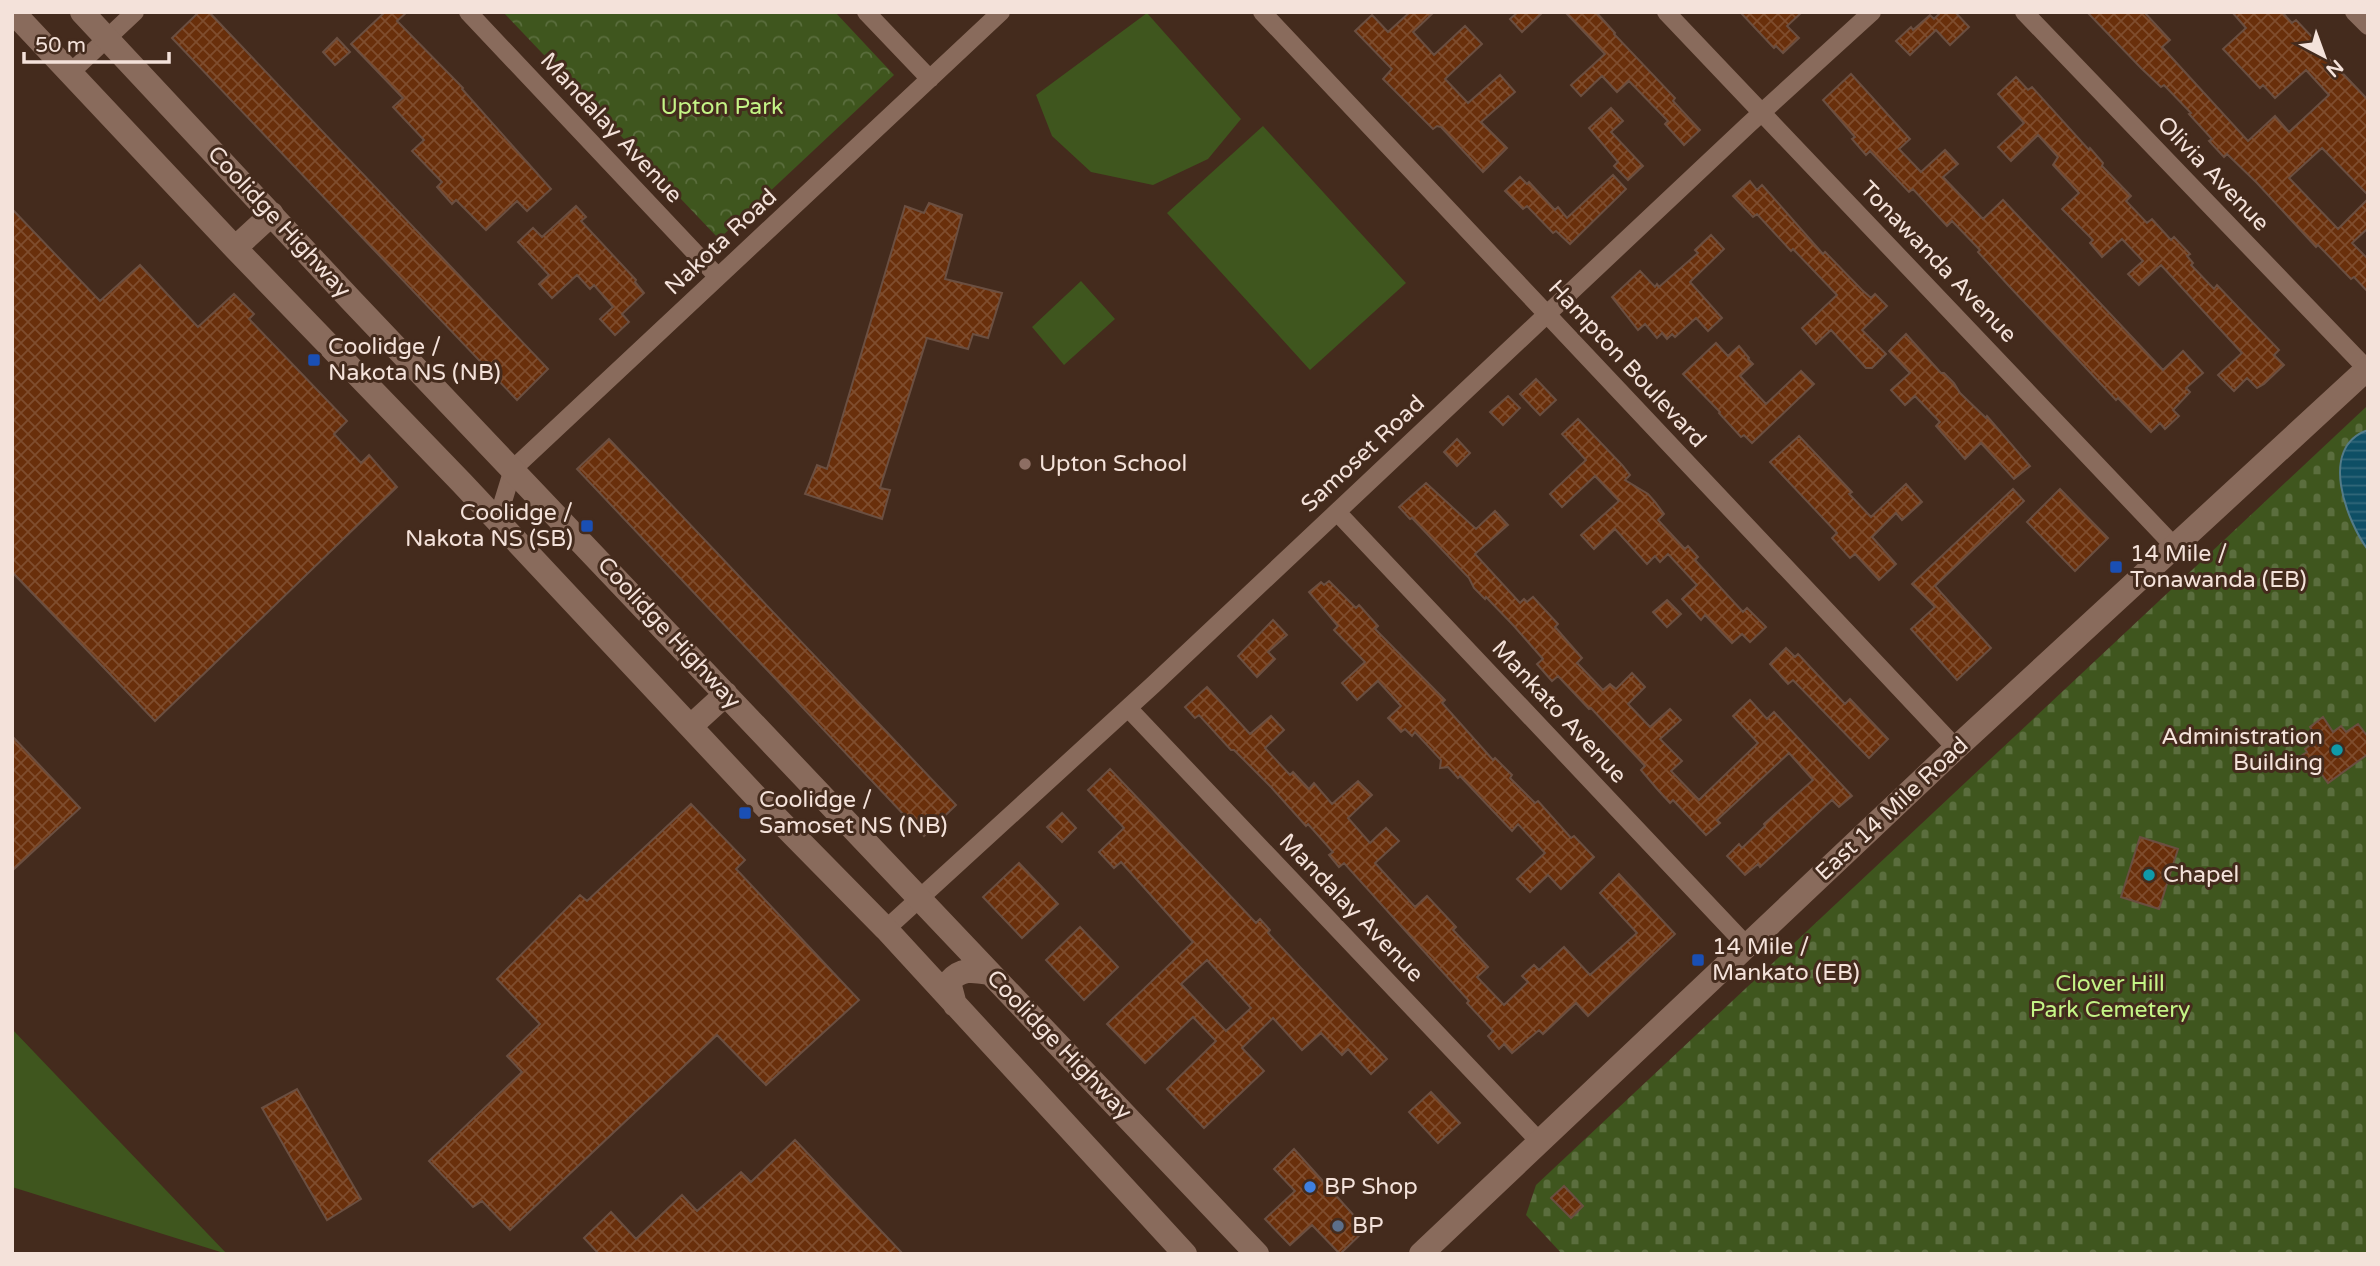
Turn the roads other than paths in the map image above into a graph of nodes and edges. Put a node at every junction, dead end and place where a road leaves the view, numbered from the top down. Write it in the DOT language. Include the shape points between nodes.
graph roads {
  1 [pos="13,12"];
  2 [pos="82,12"];
  3 [pos="135,12"];
  4 [pos="468,12"];
  5 [pos="866,12"];
  6 [pos="1001,12"];
  7 [pos="1262,12"];
  8 [pos="1666,12"];
  9 [pos="1872,12"];
  10 [pos="2024,12"];
  11 [pos="2354,12"];
  12 [pos="2368,26"];
  13 [pos="107,39"];
  14 [pos="70,73"];
  15 [pos="930,79"];
  16 [pos="1762,113"];
  17 [pos="272,214"];
  18 [pos="235,248"];
  19 [pos="718,277"];
  20 [pos="1547,316"];
  21 [pos="2367,368"];
  22 [pos="513,469"];
  23 [pos="1337,512"];
  24 [pos="497,521"];
  25 [pos="2174,546"];
  26 [pos="726,694"];
  27 [pos="1128,708"];
  28 [pos="691,726"];
  29 [pos="1956,748"];
  30 [pos="920,899"];
  31 [pos="886,929"];
  32 [pos="1746,945"];
  33 [pos="989,973"];
  34 [pos="955,1005"];
  35 [pos="1539,1141"];
  36 [pos="1185,1254"];
  37 [pos="1257,1254"];
  38 [pos="1421,1254"];
  1 -- 14 [label="main road, Coolidge Highway"];
  2 -- 13 [label="main road, Coolidge Highway"];
  3 -- 13 [label="street"];
  4 -- 19 [label="street, Mandalay Avenue"];
  5 -- 15 [label="street"];
  6 -- 15 [label="street, Nakota Road"];
  7 -- 20 [label="street, Hampton Boulevard"];
  8 -- 16 [label="street, Tonawanda Avenue"];
  9 -- 16 [label="street, Samoset Road"];
  10 -- 21 [label="street, Olivia Avenue"];
  11 -- 12 [label="street"];
  13 -- 14 [label="street"];
  13 -- 17 [label="main road, Coolidge Highway"];
  14 -- 18 [label="main road, Coolidge Highway"];
  15 -- 19 [label="street, Nakota Road"];
  16 -- 20 [label="street, Samoset Road"];
  16 -- 25 [label="street, Tonawanda Avenue"];
  17 -- 18 [label="main road"];
  17 -- 22 [label="main road, Coolidge Highway"];
  18 -- 24 [label="main road, Coolidge Highway"];
  19 -- 22 [label="street, Nakota Road"];
  20 -- 23 [label="street, Samoset Road"];
  20 -- 29 [label="street, Hampton Boulevard"];
  21 -- 25 [label="main road, East 14 Mile Road"];
  22 -- 24 [label="street, Nakota Road"];
  22 -- 26 [label="main road, Coolidge Highway"];
  23 -- 27 [label="street, Samoset Road"];
  23 -- 32 [label="street, Mankato Avenue"];
  24 -- 28 [label="main road, Coolidge Highway"];
  25 -- 29 [label="main road, East 14 Mile Road"];
  26 -- 28 [label="main road"];
  26 -- 30 [label="main road, Coolidge Highway"];
  27 -- 30 [label="street, Samoset Road"];
  27 -- 35 [label="street, Mandalay Avenue"];
  28 -- 31 [label="main road, Coolidge Highway"];
  29 -- 32 [label="main road, East 14 Mile Road"];
  30 -- 31 [label="street, Samoset Road"];
  30 -- 33 [label="main road, Coolidge Highway"];
  31 -- 34 [label="main road, Coolidge Highway"];
  32 -- 35 [label="main road, East 14 Mile Road"];
  33 -- 34 [label="main road" via="972,969 955,975 949,982"];
  33 -- 37 [label="main road, Coolidge Highway"];
  34 -- 36 [label="main road, Coolidge Highway"];
  35 -- 38 [label="main road, East 14 Mile Road"];
}
